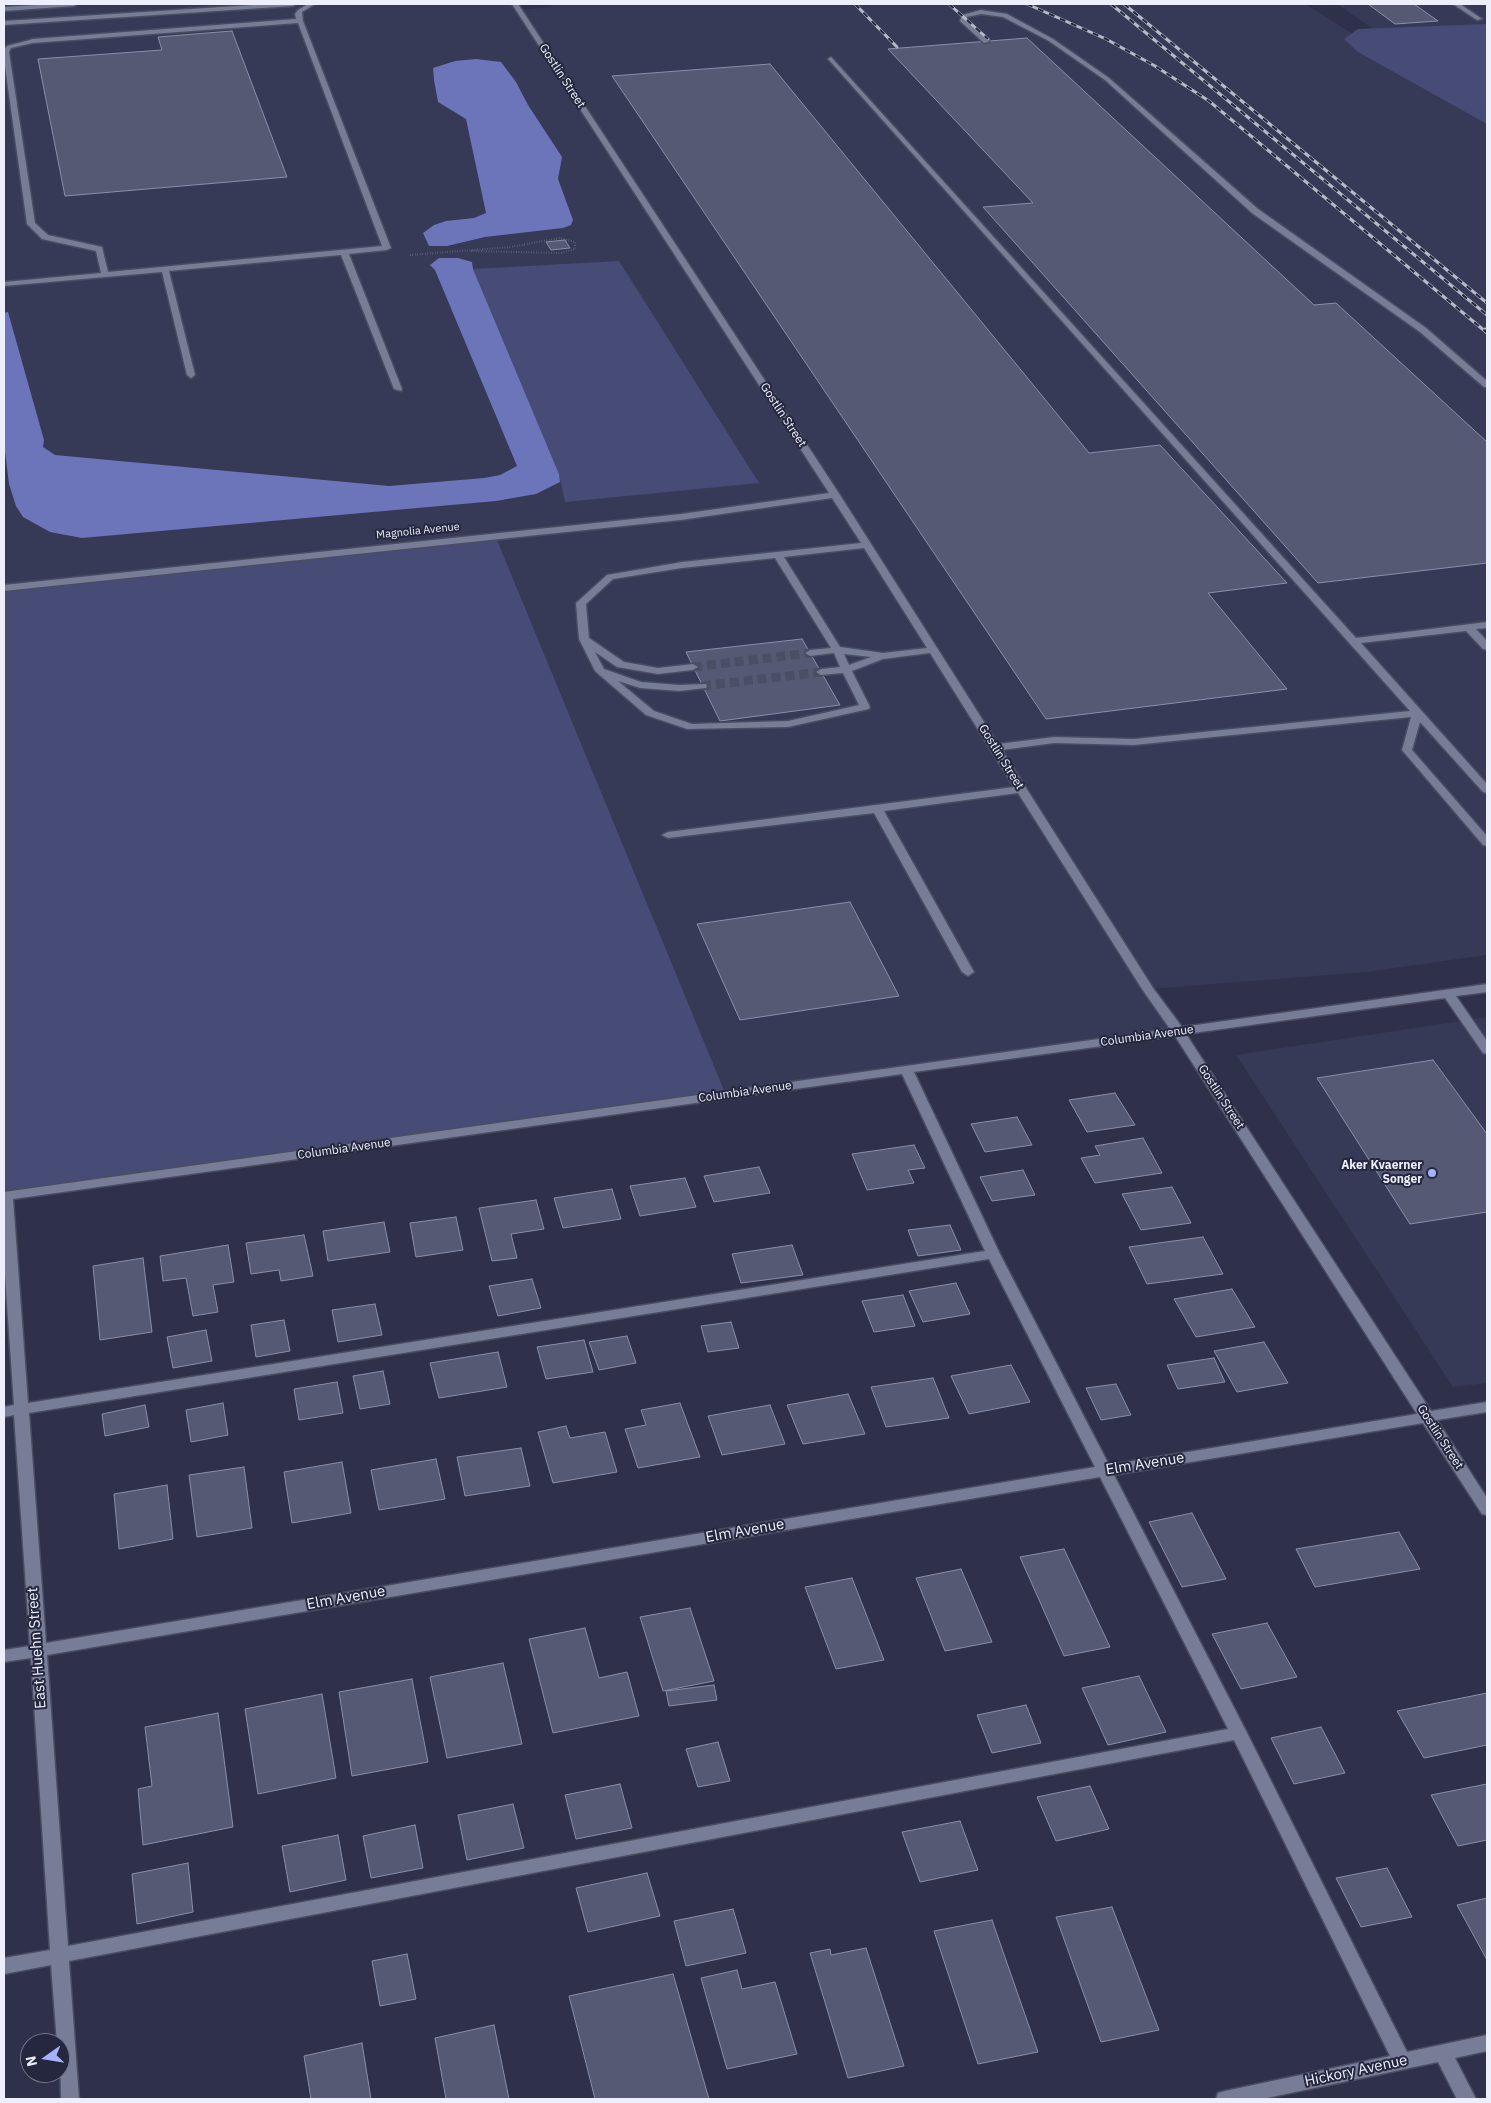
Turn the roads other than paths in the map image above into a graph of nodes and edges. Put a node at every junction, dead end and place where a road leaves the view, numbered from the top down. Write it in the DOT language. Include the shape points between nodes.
graph roads {
  1 [pos="74,4"];
  2 [pos="293,4"];
  3 [pos="312,4"];
  4 [pos="515,4"];
  5 [pos="1456,4"];
  6 [pos="4,9"];
  7 [pos="1479,18"];
  8 [pos="300,21"];
  9 [pos="4,23"];
  10 [pos="986,42"];
  11 [pos="831,59"];
  12 [pos="344,252"];
  13 [pos="165,269"];
  14 [pos="105,275"];
  15 [pos="4,284"];
  16 [pos="191,375"];
  17 [pos="1487,385"];
  18 [pos="398,389"];
  19 [pos="835,495"];
  20 [pos="867,545"];
  21 [pos="778,555"];
  22 [pos="4,588"];
  23 [pos="1487,625"];
  24 [pos="1468,627"];
  25 [pos="584,639"];
  26 [pos="1355,641"];
  27 [pos="1487,647"];
  28 [pos="837,650"];
  29 [pos="934,650"];
  30 [pos="810,653"];
  31 [pos="884,656"];
  32 [pos="693,667"];
  33 [pos="847,669"];
  34 [pos="600,670"];
  35 [pos="821,672"];
  36 [pos="702,686"];
  37 [pos="1417,713"];
  38 [pos="996,747"];
  39 [pos="1022,788"];
  40 [pos="1487,790"];
  41 [pos="877,809"];
  42 [pos="668,835"];
  43 [pos="1487,843"];
  44 [pos="968,972"];
  45 [pos="1487,988"];
  46 [pos="1449,994"];
  47 [pos="1179,1032"];
  48 [pos="1487,1050"];
  49 [pos="907,1070"];
  50 [pos="5,1196"];
  51 [pos="994,1254"];
  52 [pos="1487,1407"];
  53 [pos="20,1410"];
  54 [pos="4,1412"];
  55 [pos="1427,1417"];
  56 [pos="1103,1471"];
  57 [pos="1487,1510"];
  58 [pos="37,1651"];
  59 [pos="4,1656"];
  60 [pos="1239,1733"];
  61 [pos="60,1955"];
  62 [pos="4,1966"];
  63 [pos="1487,2043"];
  64 [pos="1443,2053"];
  65 [pos="1402,2061"];
  66 [pos="70,2099"];
  67 [pos="1225,2099"];
  68 [pos="1467,2099"];
  1 -- 6 [label="street"];
  2 -- 9 [label="street"];
  3 -- 8 [label="street" via="300,11"];
  4 -- 19 [label="street, Gostlin Street"];
  5 -- 7 [label="street"];
  8 -- 12 [label="street" via="388,248"];
  8 -- 14 [label="street" via="33,40 9,47 6,52 31,224 45,237 98,249"];
  10 -- 17 [label="street" via="963,21 964,16 981,12 1005,15 1051,40 1107,79 1255,211 1423,330"];
  11 -- 26 [label="street"];
  12 -- 13 [label="street"];
  12 -- 18 [label="street"];
  13 -- 14 [label="street"];
  13 -- 16 [label="street"];
  14 -- 15 [label="street"];
  19 -- 20 [label="street, Gostlin Street"];
  19 -- 22 [label="street, Magnolia Avenue" via="681,517"];
  20 -- 21 [label="street"];
  20 -- 29 [label="street, Gostlin Street"];
  21 -- 25 [label="street" via="610,576 582,604"];
  21 -- 28 [label="street"];
  23 -- 24 [label="street"];
  24 -- 26 [label="street"];
  24 -- 27 [label="street"];
  25 -- 32 [label="street" via="622,664 658,671"];
  25 -- 34 [label="street"];
  26 -- 37 [label="street"];
  28 -- 30 [label="street"];
  28 -- 31 [label="street"];
  28 -- 33 [label="street"];
  29 -- 31 [label="street"];
  29 -- 38 [label="street, Gostlin Street"];
  31 -- 33 [label="street"];
  33 -- 34 [label="street" via="866,707 788,724 692,727 650,713"];
  33 -- 35 [label="street"];
  34 -- 36 [label="street" via="640,685"];
  37 -- 38 [label="street" via="1134,742 1054,740"];
  37 -- 40 [label="street"];
  37 -- 43 [label="street" via="1407,750"];
  38 -- 39 [label="street, Gostlin Street"];
  39 -- 41 [label="street"];
  39 -- 47 [label="street, Gostlin Street" via="1148,989"];
  41 -- 42 [label="street"];
  41 -- 44 [label="street"];
  45 -- 46 [label="street, Columbia Avenue"];
  46 -- 47 [label="street, Columbia Avenue"];
  46 -- 48 [label="street"];
  47 -- 49 [label="street, Columbia Avenue"];
  47 -- 55 [label="street, Gostlin Street"];
  49 -- 50 [label="street, Columbia Avenue"];
  49 -- 51 [label="street"];
  50 -- 53 [label="street, East Huehn Street"];
  51 -- 53 [label="street"];
  51 -- 56 [label="street"];
  52 -- 55 [label="street, Elm Avenue"];
  53 -- 54 [label="street"];
  53 -- 58 [label="street, East Huehn Street"];
  55 -- 56 [label="street, Elm Avenue"];
  55 -- 57 [label="street, Gostlin Street"];
  56 -- 58 [label="street, Elm Avenue"];
  56 -- 60 [label="street"];
  58 -- 59 [label="street, Elm Avenue"];
  58 -- 61 [label="street, East Huehn Street"];
  60 -- 61 [label="street"];
  60 -- 65 [label="street"];
  61 -- 62 [label="street"];
  61 -- 66 [label="street, East Huehn Street"];
  63 -- 64 [label="street, Hickory Avenue"];
  64 -- 65 [label="street, Hickory Avenue"];
  64 -- 68 [label="street"];
  65 -- 67 [label="street, Hickory Avenue"];
}
